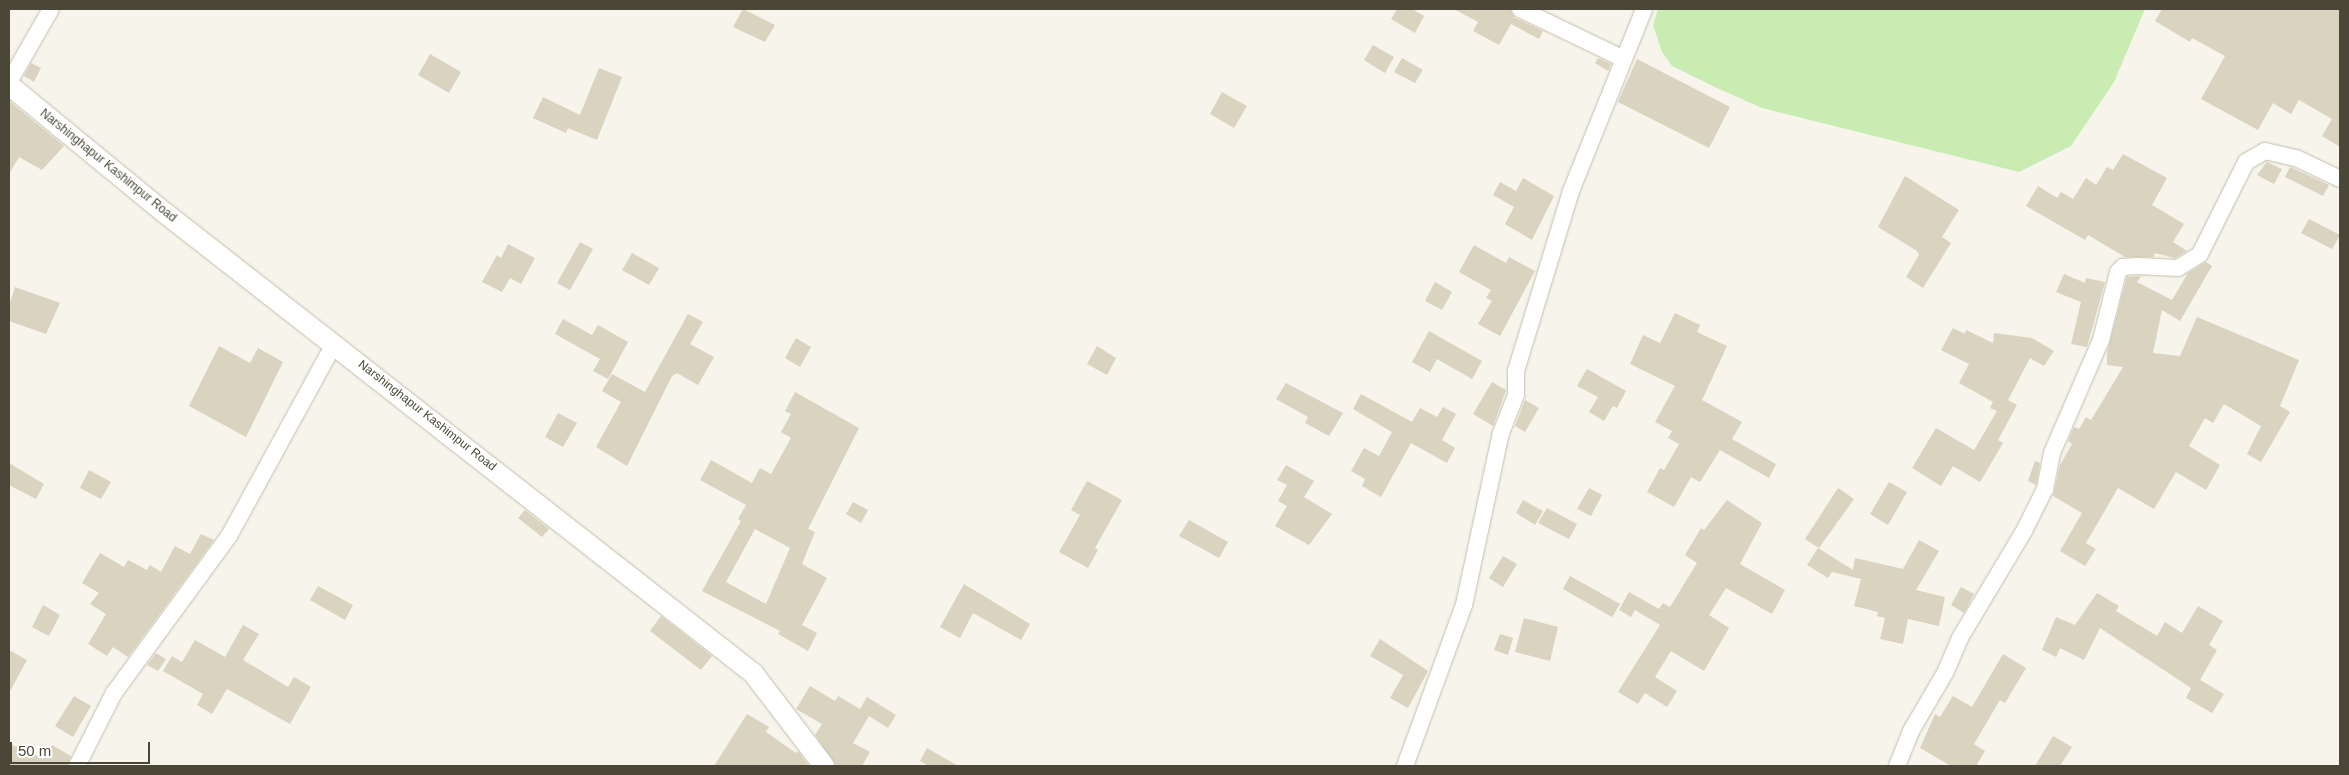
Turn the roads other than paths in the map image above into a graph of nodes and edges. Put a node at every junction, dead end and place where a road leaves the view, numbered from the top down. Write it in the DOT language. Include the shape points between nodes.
graph roads {
  1 [pos="51,9"];
  2 [pos="1520,9"];
  3 [pos="1644,9"];
  4 [pos="1622,58"];
  5 [pos="9,83"];
  6 [pos="2340,179"];
  7 [pos="334,344"];
  8 [pos="77,766"];
  9 [pos="824,766"];
  10 [pos="1405,766"];
  11 [pos="1897,766"];
  1 -- 5 [label="street"];
  2 -- 4 [label="street"];
  3 -- 4 [label="street"];
  4 -- 10 [label="street" via="1571,191 1518,361 1516,395 1501,433 1464,604"];
  5 -- 7 [label="street, Narshinghapur Kashimpur Road" via="166,213"];
  6 -- 11 [label="street" via="2296,158 2265,151 2246,162 2200,254 2178,268 2137,266 2123,267 2118,272 2101,340 2052,453 2045,489 2024,531 1960,638"];
  7 -- 8 [label="street" via="229,536 114,693"];
  7 -- 9 [label="street, Narshinghapur Kashimpur Road" via="753,672"];
}
